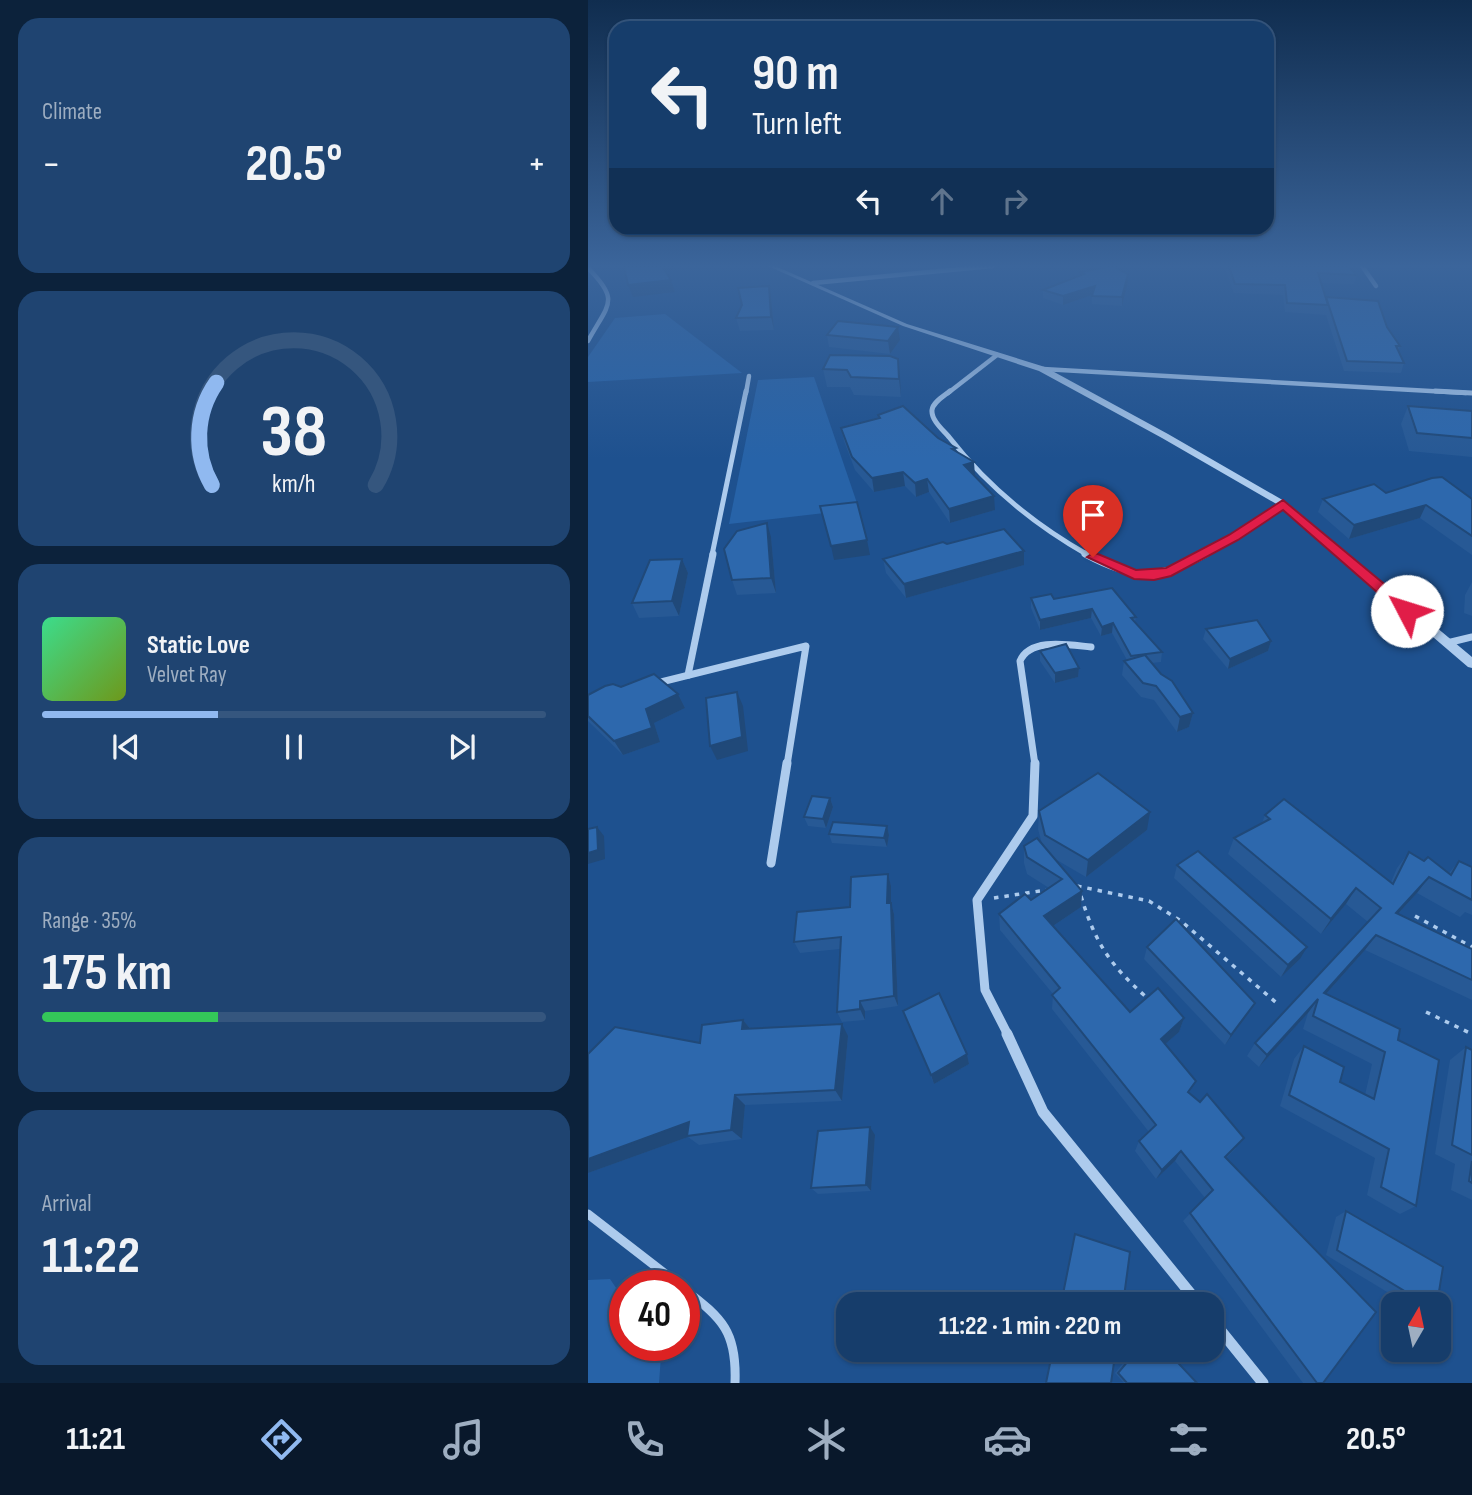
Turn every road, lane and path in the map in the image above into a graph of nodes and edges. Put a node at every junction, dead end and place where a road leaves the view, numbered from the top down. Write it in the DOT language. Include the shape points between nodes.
graph roads {
  1 [pos="922,331"];
  2 [pos="997,355"];
  3 [pos="1042,369"];
  4 [pos="749,376"];
  5 [pos="1472,393"];
  6 [pos="1283,504"];
  7 [pos="1472,637"];
  8 [pos="1447,644"];
  9 [pos="1091,647"];
  10 [pos="1472,664"];
  11 [pos="688,675"];
  12 [pos="651,684"];
  13 [pos="771,863"];
  14 [pos="1078,886"];
  15 [pos="1065,888"];
  16 [pos="1052,889"];
  17 [pos="977,900"];
  18 [pos="1415,916"];
  19 [pos="1472,947"];
  20 [pos="1145,996"];
  21 [pos="1279,1004"];
  22 [pos="1426,1012"];
  23 [pos="1472,1034"];
  24 [pos="588,1214"];
  25 [pos="659,1270"];
  26 [pos="1189,1292"];
  27 [pos="700,1302"];
  28 [pos="1224,1335"];
  29 [pos="735,1383"];
  30 [pos="1263,1383"];
  1 -- 2 [label="street"];
  2 -- 3 [label="street"];
  2 -- 6 [label="street" via="936,402 934,419 989,485 1049,533 1116,569 1134,575 1171,572 1234,538"];
  3 -- 5 [label="street"];
  3 -- 6 [label="street"];
  4 -- 11 [label="street"];
  6 -- 8 [label="street"];
  7 -- 8 [label="street"];
  8 -- 10 [label="street"];
  9 -- 17 [label="street" via="1054,644 1023,654 1020,668 1035,766 1032,816"];
  11 -- 12 [label="street"];
  11 -- 13 [label="street" via="806,646"];
  14 -- 15 [label="path"];
  14 -- 20 [label="path" via="1094,940 1112,967"];
  14 -- 21 [label="path" via="1149,901 1200,936"];
  16 -- 17 [label="path"];
  17 -- 26 [label="street" via="985,990 1043,1112"];
  18 -- 19 [label="path"];
  22 -- 23 [label="path"];
  24 -- 25 [label="lane"];
  27 -- 29 [label="lane" via="726,1321 737,1359"];
  28 -- 30 [label="street"];
}
